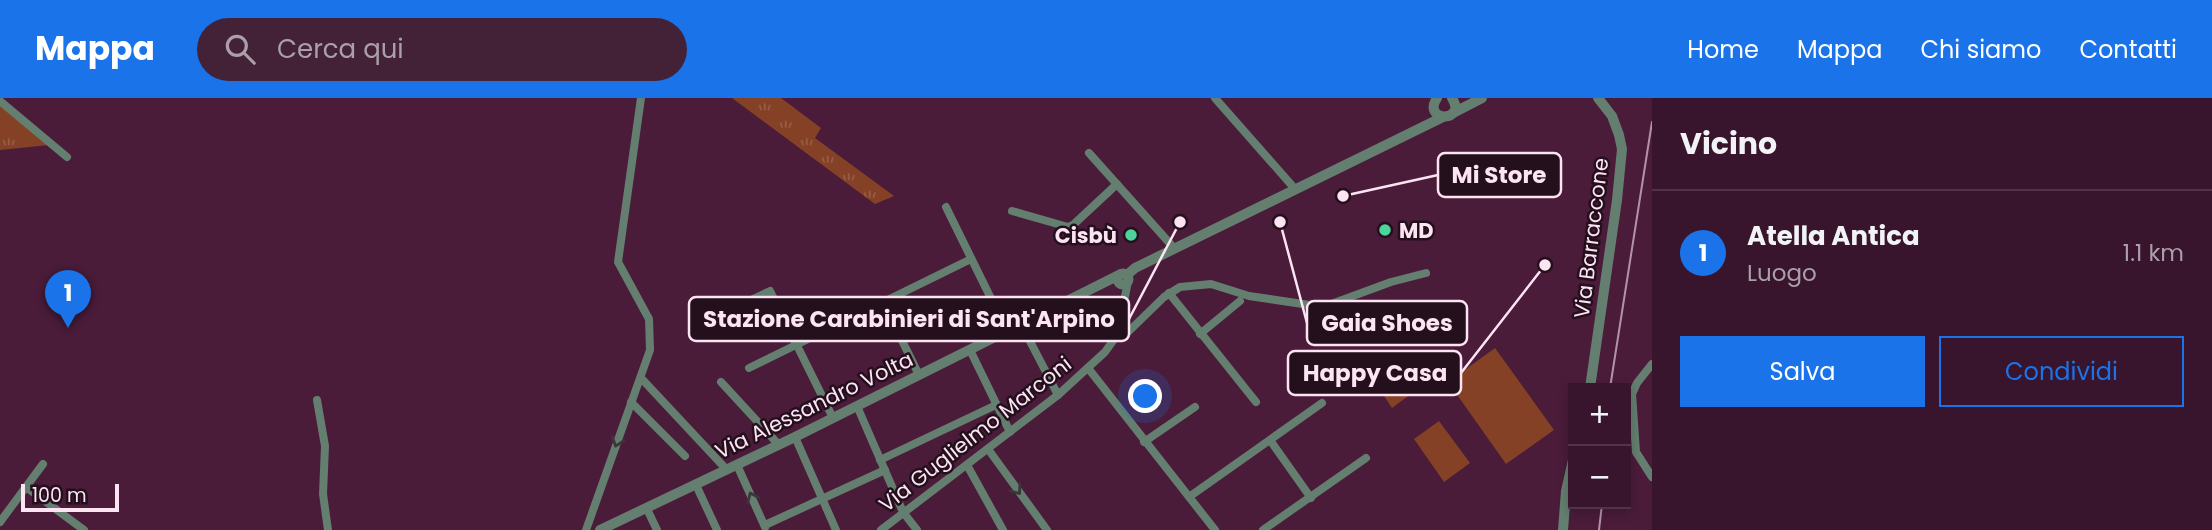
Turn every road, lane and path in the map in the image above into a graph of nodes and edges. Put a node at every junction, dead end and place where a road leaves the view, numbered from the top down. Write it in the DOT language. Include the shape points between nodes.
graph roads {
  1 [pos="641,98"];
  2 [pos="1215,98"];
  3 [pos="1598,98"];
  4 [pos="1453,100"];
  5 [pos="1478,100"];
  6 [pos="0,101"];
  7 [pos="1436,101"];
  8 [pos="1448,115"];
  9 [pos="1410,132"];
  10 [pos="1089,153"];
  11 [pos="67,157"];
  12 [pos="1117,184"];
  13 [pos="1295,189"];
  14 [pos="946,207"];
  15 [pos="1012,211"];
  16 [pos="1174,248"];
  17 [pos="971,258"];
  18 [pos="1426,273"];
  19 [pos="1124,282"];
  20 [pos="1169,293"];
  21 [pos="1240,301"];
  22 [pos="883,302"];
  23 [pos="704,322"];
  24 [pos="1021,324"];
  25 [pos="1007,331"];
  26 [pos="1200,334"];
  27 [pos="1115,338"];
  28 [pos="796,345"];
  29 [pos="970,349"];
  30 [pos="1652,364"];
  31 [pos="749,368"];
  32 [pos="1088,368"];
  33 [pos="919,375"];
  34 [pos="641,378"];
  35 [pos="721,382"];
  36 [pos="1591,383"];
  37 [pos="1058,395"];
  38 [pos="317,400"];
  39 [pos="631,402"];
  40 [pos="1255,402"];
  41 [pos="1322,403"];
  42 [pos="996,405"];
  43 [pos="857,406"];
  44 [pos="1195,407"];
  45 [pos="833,418"];
  46 [pos="1010,432"];
  47 [pos="795,437"];
  48 [pos="1270,440"];
  49 [pos="1144,442"];
  50 [pos="779,445"];
  51 [pos="988,449"];
  52 [pos="685,456"];
  53 [pos="1366,458"];
  54 [pos="880,460"];
  55 [pos="43,464"];
  56 [pos="737,465"];
  57 [pos="967,465"];
  58 [pos="727,470"];
  59 [pos="885,470"];
  60 [pos="1652,477"];
  61 [pos="1568,482"];
  62 [pos="696,485"];
  63 [pos="26,487"];
  64 [pos="1189,497"];
  65 [pos="822,498"];
  66 [pos="1311,498"];
  67 [pos="647,509"];
  68 [pos="903,512"];
  69 [pos="0,524"];
  70 [pos="766,528"];
  71 [pos="6,530"];
  72 [pos="84,530"];
  73 [pos="328,530"];
  74 [pos="586,530"];
  75 [pos="600,530"];
  76 [pos="657,530"];
  77 [pos="717,530"];
  78 [pos="836,530"];
  79 [pos="881,530"];
  80 [pos="917,530"];
  81 [pos="1003,530"];
  82 [pos="1047,530"];
  83 [pos="1215,530"];
  84 [pos="1263,530"];
  85 [pos="1563,530"];
  1 -- 34 [label="street" via="618,262 649,319 650,349"];
  2 -- 13 [label="street"];
  3 -- 36 [label="street, Via Barraccone" via="1612,116 1622,149"];
  4 -- 5 [label="street, Via Alessandro Volta" via="1466,104"];
  4 -- 8 [label="street" via="1455,108"];
  5 -- 8 [label="street, Via Alessandro Volta"];
  6 -- 11 [label="street"];
  7 -- 8 [label="street" via="1437,115"];
  7 -- 9 [label="street, Via Alessandro Volta" via="1428,118"];
  8 -- 9 [label="street, Via Alessandro Volta"];
  9 -- 13 [label="street, Via Alessandro Volta"];
  10 -- 12 [label="street"];
  12 -- 15 [label="street" via="1073,226"];
  12 -- 16 [label="street"];
  13 -- 16 [label="street, Via Alessandro Volta"];
  14 -- 17 [label="street"];
  16 -- 19 [label="street, Via Alessandro Volta" via="1135,268"];
  17 -- 22 [label="street"];
  17 -- 25 [label="street"];
  18 -- 20 [label="street" via="1323,307 1250,296 1211,284 1180,287"];
  19 -- 24 [label="street, Via Alessandro Volta"];
  19 -- 27 [label="street, Via Guglielmo Marconi"];
  20 -- 26 [label="street"];
  20 -- 27 [label="street" via="1126,334"];
  21 -- 26 [label="street"];
  22 -- 28 [label="street"];
  22 -- 33 [label="street"];
  23 -- 28 [label="street" via="770,291"];
  24 -- 25 [label="street, Via Alessandro Volta"];
  24 -- 37 [label="street"];
  25 -- 29 [label="street, Via Alessandro Volta"];
  26 -- 40 [label="street"];
  27 -- 32 [label="street, Via Guglielmo Marconi"];
  28 -- 31 [label="street"];
  28 -- 45 [label="street"];
  29 -- 33 [label="street, Via Alessandro Volta"];
  29 -- 42 [label="street"];
  30 -- 60 [label="street" via="1632,394 1636,452"];
  32 -- 37 [label="street, Via Guglielmo Marconi"];
  32 -- 49 [label="street"];
  33 -- 43 [label="street, Via Alessandro Volta"];
  34 -- 39 [label="street"];
  34 -- 58 [label="street"];
  35 -- 50 [label="street"];
  37 -- 46 [label="street, Via Guglielmo Marconi"];
  38 -- 73 [label="street" via="325,446 323,494"];
  39 -- 52 [label="street"];
  39 -- 74 [label="street, one-way"];
  41 -- 48 [label="street"];
  42 -- 46 [label="street"];
  42 -- 54 [label="street"];
  43 -- 45 [label="street, Via Alessandro Volta"];
  43 -- 54 [label="street"];
  44 -- 49 [label="street"];
  45 -- 47 [label="street, Via Alessandro Volta"];
  46 -- 51 [label="street, Via Guglielmo Marconi"];
  47 -- 50 [label="street, Via Alessandro Volta"];
  47 -- 65 [label="street"];
  48 -- 64 [label="street"];
  48 -- 66 [label="street"];
  49 -- 64 [label="street"];
  50 -- 56 [label="street, Via Alessandro Volta"];
  51 -- 57 [label="street, Via Guglielmo Marconi"];
  51 -- 82 [label="street, one-way"];
  53 -- 66 [label="street"];
  54 -- 59 [label="street"];
  55 -- 63 [label="street"];
  56 -- 58 [label="street, Via Alessandro Volta"];
  70 -- 56 [label="street, one-way"];
  57 -- 68 [label="street, Via Guglielmo Marconi"];
  57 -- 81 [label="street"];
  58 -- 62 [label="street, Via Alessandro Volta"];
  59 -- 65 [label="street"];
  59 -- 68 [label="street"];
  61 -- 85 [label="street"];
  62 -- 67 [label="street, Via Alessandro Volta"];
  62 -- 77 [label="street"];
  63 -- 69 [label="street"];
  63 -- 72 [label="street"];
  64 -- 83 [label="street"];
  65 -- 70 [label="street"];
  65 -- 78 [label="street"];
  66 -- 84 [label="street"];
  67 -- 75 [label="street, Via Alessandro Volta"];
  67 -- 76 [label="street"];
  68 -- 79 [label="street, Via Guglielmo Marconi"];
  68 -- 80 [label="street"];
  69 -- 71 [label="street"];
}
